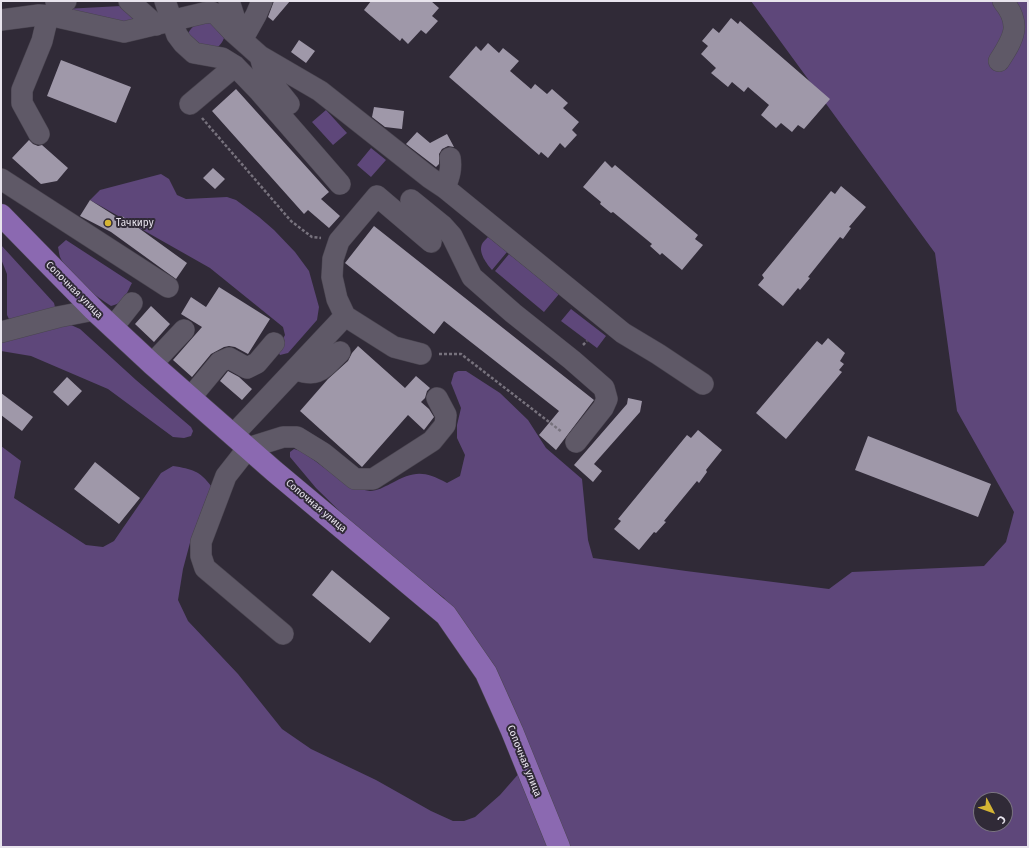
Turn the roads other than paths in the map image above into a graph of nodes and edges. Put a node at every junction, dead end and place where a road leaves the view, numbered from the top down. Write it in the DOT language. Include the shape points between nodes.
graph roads {
  1 [pos="130,1"];
  2 [pos="165,1"];
  3 [pos="229,1"];
  4 [pos="262,1"];
  5 [pos="1003,1"];
  6 [pos="56,7"];
  7 [pos="206,7"];
  8 [pos="11,13"];
  9 [pos="164,23"];
  10 [pos="242,40"];
  11 [pos="260,56"];
  12 [pos="999,61"];
  13 [pos="235,66"];
  14 [pos="190,104"];
  15 [pos="39,134"];
  16 [pos="450,158"];
  17 [pos="1,179"];
  18 [pos="437,183"];
  19 [pos="405,207"];
  20 [pos="1,215"];
  21 [pos="432,242"];
  22 [pos="168,286"];
  23 [pos="132,303"];
  24 [pos="94,310"];
  25 [pos="345,316"];
  26 [pos="113,327"];
  27 [pos="184,330"];
  28 [pos="1,332"];
  29 [pos="274,343"];
  30 [pos="340,352"];
  31 [pos="421,354"];
  32 [pos="152,364"];
  33 [pos="295,369"];
  34 [pos="702,384"];
  35 [pos="190,397"];
  36 [pos="437,398"];
  37 [pos="241,441"];
  38 [pos="576,442"];
  39 [pos="283,634"];
  40 [pos="559,847"];
  1 -- 9 [label="street"];
  2 -- 9 [label="street"];
  3 -- 10 [label="street"];
  4 -- 10 [label="street"];
  5 -- 12 [label="street" via="1016,25 1010,43"];
  6 -- 8 [label="street" via="39,15"];
  6 -- 9 [label="street" via="124,32"];
  6 -- 15 [label="street" via="22,90 22,103"];
  7 -- 9 [label="street"];
  7 -- 10 [label="street"];
  9 -- 13 [label="street" via="189,49 222,58"];
  10 -- 11 [label="street"];
  11 -- 13 [label="street" via="265,74 271,83 346,180"];
  11 -- 18 [label="street" via="320,91"];
  13 -- 14 [label="street"];
  16 -- 18 [label="street" via="450,176"];
  17 -- 22 [label="street"];
  18 -- 19 [label="street"];
  18 -- 34 [label="street" via="626,326 658,354"];
  19 -- 21 [label="street"];
  19 -- 25 [label="street" via="378,196 339,242 333,259 332,277 337,299"];
  19 -- 38 [label="street" via="443,226 452,236 472,277 604,388 607,399 603,408"];
  20 -- 24 [label="main road, Сопочная улица"];
  23 -- 26 [label="street"];
  24 -- 26 [label="main road, Сопочная улица"];
  24 -- 28 [label="street"];
  25 -- 31 [label="street" via="394,347"];
  25 -- 33 [label="street"];
  26 -- 32 [label="main road, Сопочная улица"];
  27 -- 32 [label="street"];
  29 -- 35 [label="street" via="257,363 247,368 229,358 220,362"];
  30 -- 33 [label="street" via="315,373 308,374"];
  32 -- 35 [label="main road, Сопочная улица"];
  33 -- 37 [label="street"];
  35 -- 37 [label="main road, Сопочная улица"];
  36 -- 37 [label="street" via="446,415 445,425 432,441 373,479 355,479 323,453 297,437"];
  37 -- 39 [label="street" via="201,542 201,556 205,568"];
  37 -- 40 [label="main road, Сопочная улица" via="446,615 486,673"];
}
